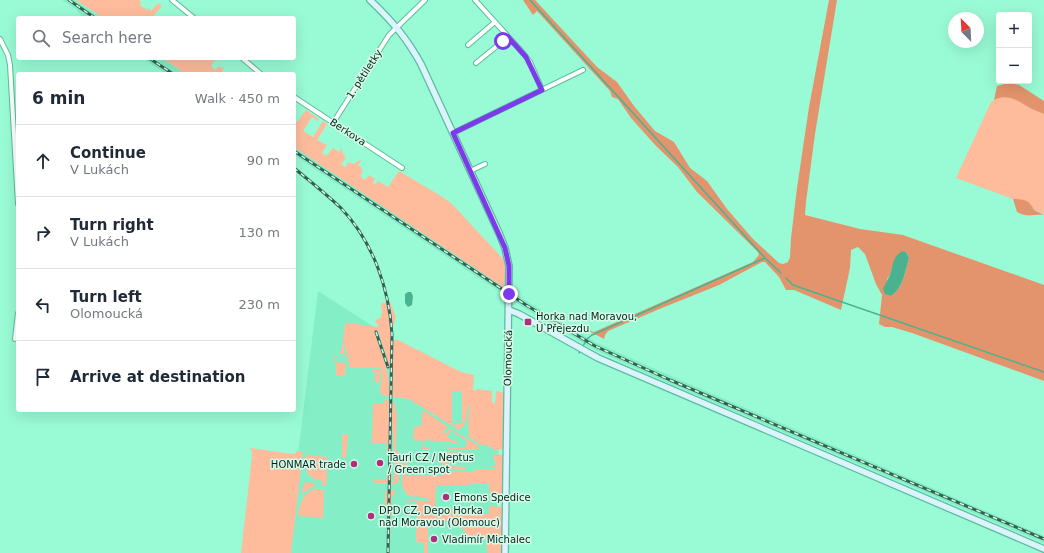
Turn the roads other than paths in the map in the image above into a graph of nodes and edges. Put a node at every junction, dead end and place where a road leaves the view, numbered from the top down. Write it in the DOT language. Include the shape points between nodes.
graph roads {
  1 [pos="172,0"];
  2 [pos="370,0"];
  3 [pos="425,0"];
  4 [pos="475,0"];
  5 [pos="192,16"];
  6 [pos="495,22"];
  7 [pos="397,27"];
  8 [pos="508,37"];
  9 [pos="0,39"];
  10 [pos="468,45"];
  11 [pos="244,60"];
  12 [pos="476,63"];
  13 [pos="583,70"];
  14 [pos="260,72"];
  15 [pos="542,90"];
  16 [pos="296,98"];
  17 [pos="333,123"];
  18 [pos="453,133"];
  19 [pos="485,164"];
  20 [pos="402,168"];
  21 [pos="16,169"];
  22 [pos="470,171"];
  23 [pos="509,310"];
  24 [pos="1044,548"];
  25 [pos="505,553"];
  1 -- 5 [label="street"];
  2 -- 7 [label="street, Olomoucká"];
  3 -- 7 [label="street, 1. pětiletky"];
  4 -- 6 [label="street"];
  6 -- 8 [label="street"];
  6 -- 10 [label="street"];
  7 -- 17 [label="street, 1. pětiletky" via="389,35"];
  7 -- 18 [label="street, Olomoucká" via="421,64"];
  8 -- 12 [label="street"];
  8 -- 15 [label="street" via="526,57"];
  9 -- 21 [label="street" via="10,65"];
  11 -- 14 [label="street"];
  13 -- 15 [label="street"];
  15 -- 18 [label="street"];
  16 -- 17 [label="street, Berkova"];
  17 -- 20 [label="street, Berkova"];
  18 -- 22 [label="street, Olomoucká"];
  19 -- 22 [label="street"];
  22 -- 23 [label="street, Olomoucká" via="505,248 509,266"];
  23 -- 24 [label="street" via="581,349"];
  23 -- 25 [label="street, Olomoucká"];
}
